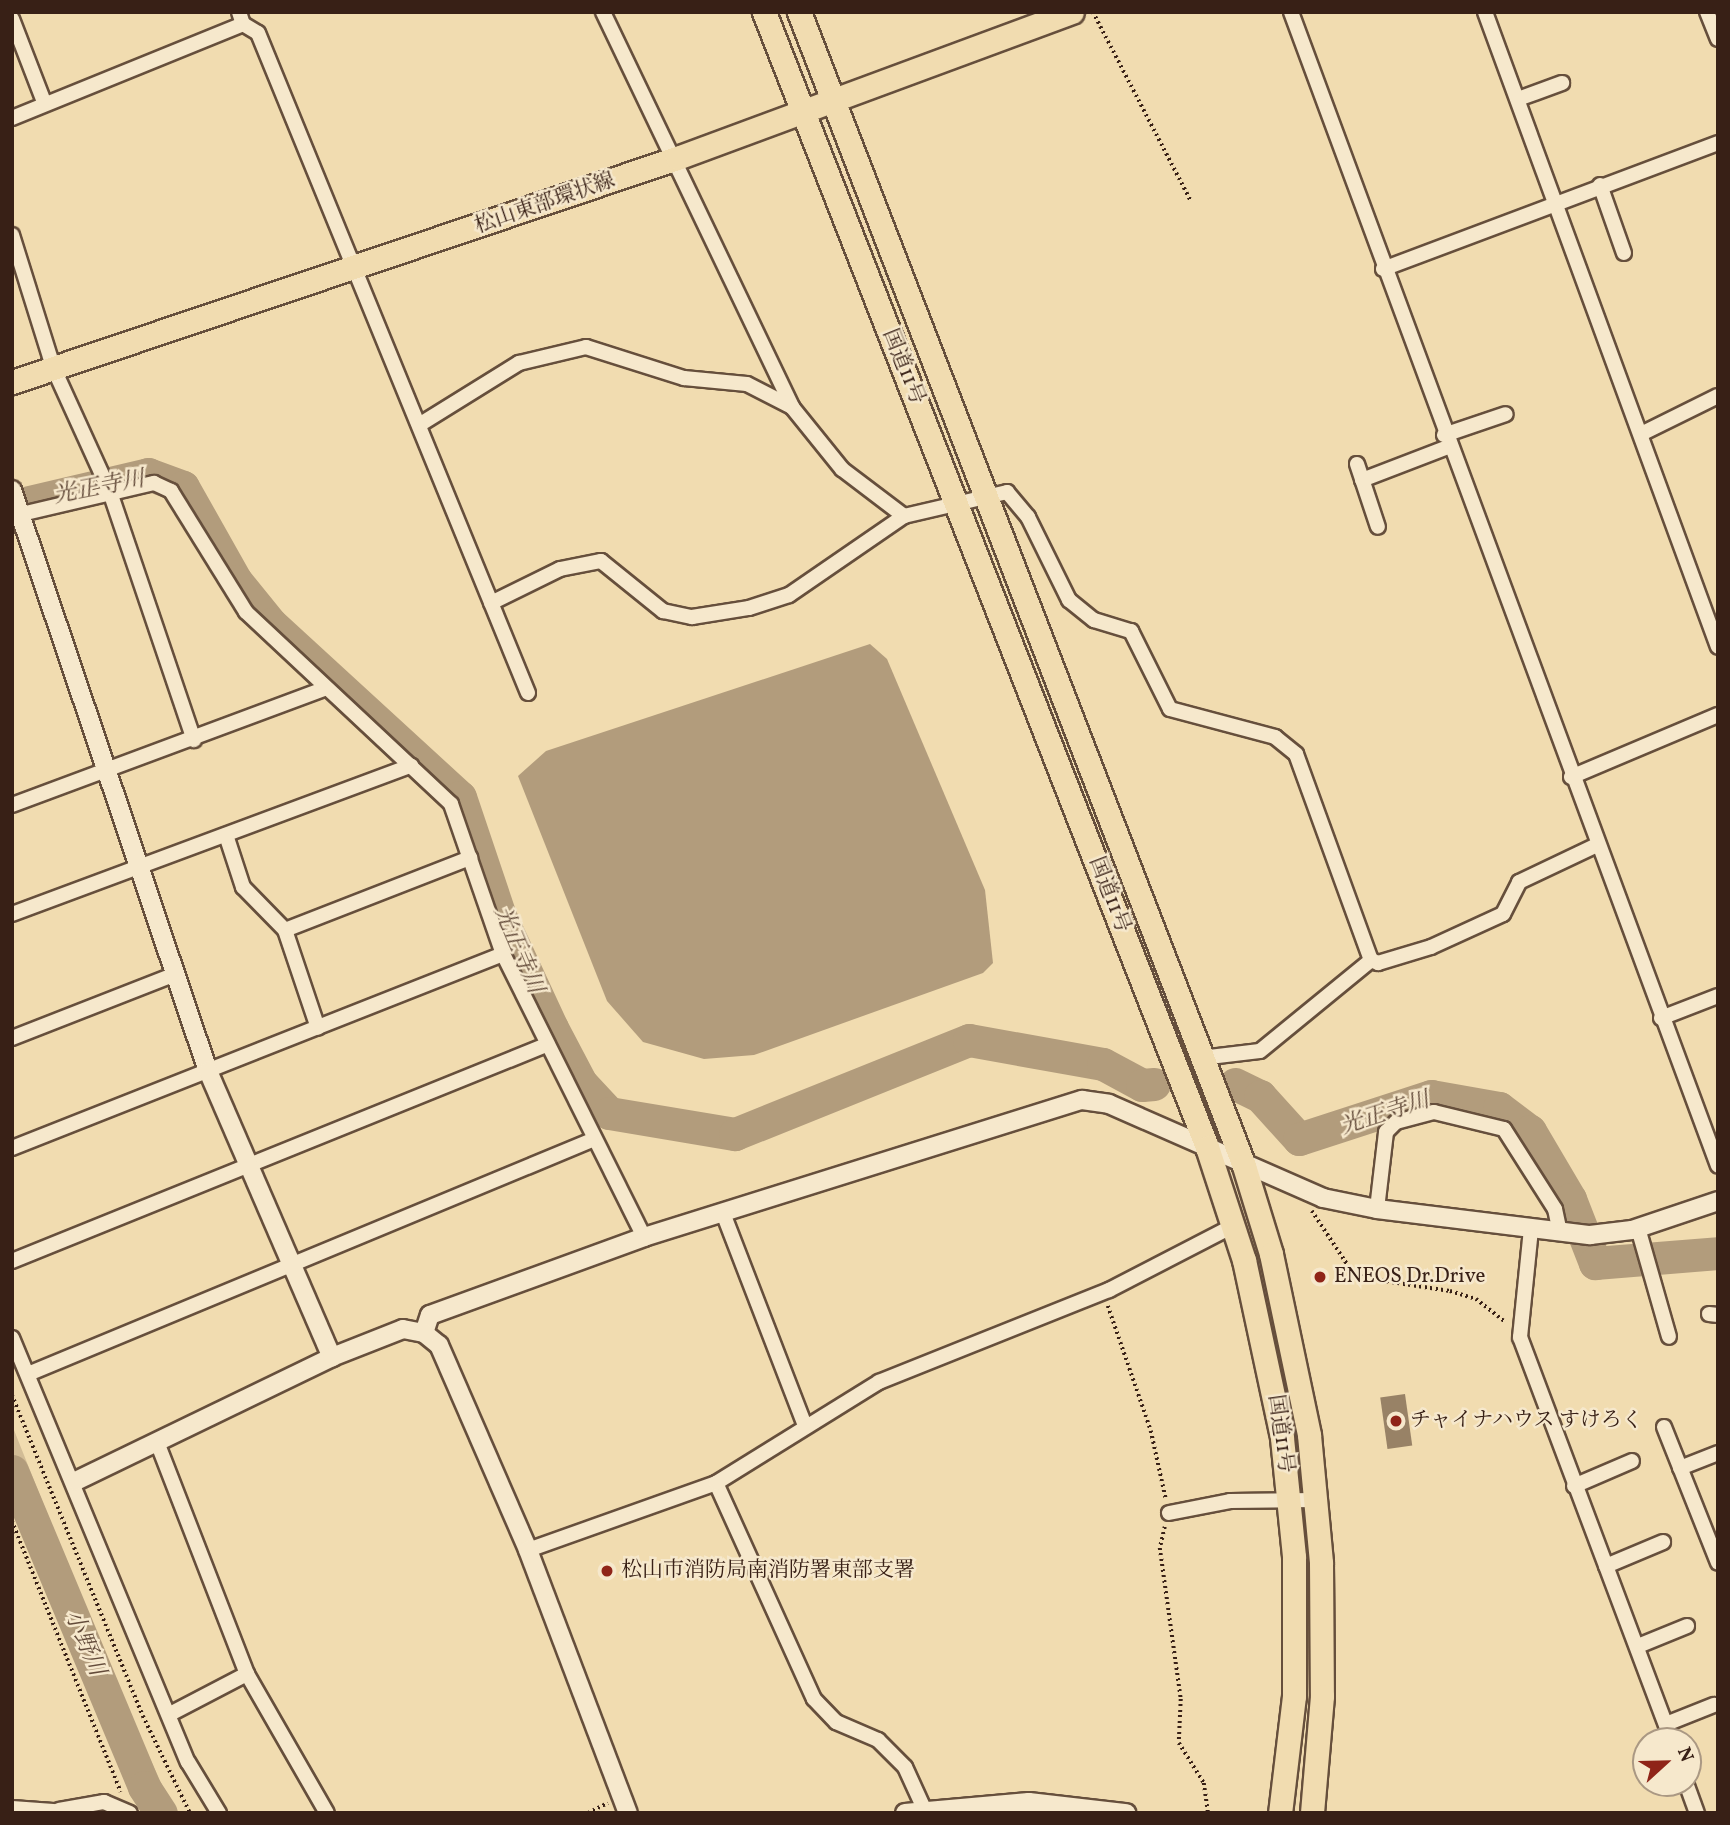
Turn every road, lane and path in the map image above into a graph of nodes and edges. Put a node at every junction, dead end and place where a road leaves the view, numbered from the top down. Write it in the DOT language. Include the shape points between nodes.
graph roads {
  1 [pos="603,12"];
  2 [pos="764,12"];
  3 [pos="799,12"];
  4 [pos="1072,12"];
  5 [pos="1093,12"];
  6 [pos="1291,12"];
  7 [pos="1485,12"];
  8 [pos="1707,12"];
  9 [pos="241,18"];
  10 [pos="12,19"];
  11 [pos="1718,39"];
  12 [pos="1562,83"];
  13 [pos="1518,99"];
  14 [pos="834,100"];
  15 [pos="44,102"];
  16 [pos="802,113"];
  17 [pos="12,118"];
  18 [pos="1718,143"];
  19 [pos="677,158"];
  20 [pos="1600,186"];
  21 [pos="1191,201"];
  22 [pos="1557,202"];
  23 [pos="12,235"];
  24 [pos="1624,253"];
  25 [pos="1383,269"];
  26 [pos="355,270"];
  27 [pos="53,367"];
  28 [pos="12,382"];
  29 [pos="1718,396"];
  30 [pos="792,407"];
  31 [pos="1506,414"];
  32 [pos="419,425"];
  33 [pos="1641,434"];
  34 [pos="1446,441"];
  35 [pos="1357,464"];
  36 [pos="1362,480"];
  37 [pos="12,490"];
  38 [pos="110,492"];
  39 [pos="983,498"];
  40 [pos="959,507"];
  41 [pos="17,515"];
  42 [pos="904,516"];
  43 [pos="1378,527"];
  44 [pos="491,603"];
  45 [pos="1718,647"];
  46 [pos="324,689"];
  47 [pos="527,693"];
  48 [pos="1718,715"];
  49 [pos="194,740"];
  50 [pos="411,766"];
  51 [pos="106,774"];
  52 [pos="1571,777"];
  53 [pos="13,802"];
  54 [pos="226,835"];
  55 [pos="1597,845"];
  56 [pos="470,858"];
  57 [pos="138,867"];
  58 [pos="12,914"];
  59 [pos="285,930"];
  60 [pos="503,954"];
  61 [pos="1371,960"];
  62 [pos="175,974"];
  63 [pos="1718,996"];
  64 [pos="1661,1018"];
  65 [pos="318,1028"];
  66 [pos="12,1038"];
  67 [pos="546,1045"];
  68 [pos="1201,1058"];
  69 [pos="208,1071"];
  70 [pos="592,1140"];
  71 [pos="1207,1147"];
  72 [pos="12,1148"];
  73 [pos="249,1166"];
  74 [pos="1244,1166"];
  75 [pos="1718,1166"];
  76 [pos="1309,1192"];
  77 [pos="1718,1201"];
  78 [pos="1377,1209"];
  79 [pos="723,1213"];
  80 [pos="1233,1226"];
  81 [pos="1531,1228"];
  82 [pos="1638,1228"];
  83 [pos="1574,1233"];
  84 [pos="644,1237"];
  85 [pos="12,1261"];
  86 [pos="291,1262"];
  87 [pos="1109,1290"];
  88 [pos="424,1333"];
  89 [pos="1520,1337"];
  90 [pos="1669,1337"];
  91 [pos="12,1338"];
  92 [pos="332,1357"];
  93 [pos="28,1374"];
  94 [pos="12,1395"];
  95 [pos="804,1423"];
  96 [pos="1664,1427"];
  97 [pos="157,1441"];
  98 [pos="1718,1453"];
  99 [pos="1632,1461"];
  100 [pos="1680,1468"];
  101 [pos="76,1481"];
  102 [pos="716,1483"];
  103 [pos="1574,1486"];
  104 [pos="1315,1500"];
  105 [pos="1289,1502"];
  106 [pos="1169,1513"];
  107 [pos="12,1521"];
  108 [pos="1663,1542"];
  109 [pos="527,1550"];
  110 [pos="1718,1563"];
  111 [pos="1606,1566"];
  112 [pos="1687,1626"];
  113 [pos="1638,1646"];
  114 [pos="247,1674"];
  115 [pos="1714,1705"];
  116 [pos="170,1714"];
  117 [pos="1666,1724"];
  118 [pos="1667,1727"];
  119 [pos="12,1808"];
  120 [pos="127,1810"];
  121 [pos="64,1811"];
  122 [pos="925,1811"];
  123 [pos="190,1813"];
  124 [pos="219,1813"];
  125 [pos="327,1813"];
  126 [pos="628,1813"];
  127 [pos="905,1813"];
  128 [pos="1126,1813"];
  129 [pos="1208,1813"];
  130 [pos="1280,1813"];
  131 [pos="1312,1813"];
  1 -- 19 [label="street"];
  2 -- 16 [label="main road, 国道11号"];
  3 -- 14 [label="main road, 国道11号"];
  4 -- 14 [label="main road, 松山東部環状線"];
  5 -- 21 [label="path"];
  6 -- 25 [label="street"];
  7 -- 13 [label="street"];
  8 -- 11 [label="street"];
  9 -- 15 [label="street"];
  9 -- 26 [label="street" via="258,33"];
  10 -- 15 [label="street"];
  12 -- 13 [label="street"];
  13 -- 22 [label="street"];
  14 -- 16 [label="main road, 松山東部環状線"];
  14 -- 39 [label="main road, 国道11号"];
  15 -- 17 [label="street"];
  16 -- 19 [label="main road, 松山東部環状線"];
  16 -- 40 [label="main road, 国道11号"];
  18 -- 20 [label="street"];
  19 -- 26 [label="main road, 松山東部環状線"];
  19 -- 30 [label="street" via="703,227"];
  20 -- 22 [label="street"];
  20 -- 24 [label="street"];
  22 -- 25 [label="street"];
  22 -- 33 [label="street"];
  23 -- 27 [label="street"];
  25 -- 34 [label="street"];
  26 -- 27 [label="main road, 松山東部環状線"];
  26 -- 32 [label="street"];
  27 -- 28 [label="main road, 松山東部環状線"];
  27 -- 38 [label="street"];
  29 -- 33 [label="street"];
  30 -- 32 [label="street" via="747,384 684,378 586,347 519,363"];
  30 -- 42 [label="street" via="842,469"];
  31 -- 34 [label="street"];
  32 -- 44 [label="street"];
  33 -- 45 [label="street"];
  34 -- 36 [label="street"];
  34 -- 52 [label="street"];
  35 -- 36 [label="street"];
  36 -- 43 [label="street"];
  37 -- 41 [label="street"];
  38 -- 41 [label="street"];
  38 -- 46 [label="street" via="154,483 171,491 246,611"];
  38 -- 49 [label="street"];
  39 -- 40 [label="street"];
  39 -- 61 [label="street" via="1007,492 1016,498 1069,600 1094,620 1131,631 1170,709 1275,737 1296,754"];
  39 -- 68 [label="main road, 国道11号"];
  40 -- 42 [label="street"];
  40 -- 71 [label="main road, 国道11号"];
  41 -- 51 [label="street"];
  42 -- 44 [label="street" via="789,595 749,608 692,617 663,611 619,572 584,561"];
  44 -- 47 [label="street"];
  46 -- 49 [label="street"];
  46 -- 50 [label="street"];
  48 -- 52 [label="street"];
  49 -- 51 [label="street"];
  50 -- 54 [label="street"];
  50 -- 56 [label="street" via="451,804"];
  51 -- 53 [label="street"];
  51 -- 57 [label="street"];
  52 -- 55 [label="street"];
  54 -- 57 [label="street"];
  54 -- 59 [label="street" via="243,887"];
  55 -- 61 [label="street" via="1519,882 1503,914 1431,947 1378,963"];
  55 -- 64 [label="street"];
  56 -- 59 [label="street"];
  56 -- 60 [label="street"];
  57 -- 58 [label="street"];
  57 -- 62 [label="street"];
  59 -- 65 [label="street"];
  60 -- 65 [label="street"];
  60 -- 67 [label="street"];
  61 -- 68 [label="street" via="1259,1051"];
  62 -- 66 [label="street"];
  62 -- 69 [label="street"];
  63 -- 64 [label="street"];
  64 -- 75 [label="street"];
  65 -- 69 [label="street"];
  67 -- 70 [label="street"];
  67 -- 73 [label="street"];
  68 -- 74 [label="main road, 国道11号"];
  69 -- 72 [label="street"];
  69 -- 73 [label="street"];
  70 -- 84 [label="street"];
  70 -- 86 [label="street"];
  71 -- 74 [label="street"];
  71 -- 79 [label="street" via="1109,1104 1082,1100"];
  71 -- 80 [label="main road, 国道11号"];
  73 -- 85 [label="street"];
  73 -- 86 [label="street"];
  74 -- 76 [label="street"];
  74 -- 104 [label="main road, 国道11号" via="1285,1304"];
  76 -- 78 [label="street"];
  76 -- 89 [label="path" via="1312,1213 1351,1269 1365,1278 1476,1299"];
  77 -- 82 [label="street"];
  78 -- 81 [label="street"];
  78 -- 83 [label="street" via="1386,1132 1396,1122 1434,1112 1504,1129"];
  79 -- 84 [label="street"];
  79 -- 95 [label="street"];
  80 -- 87 [label="street"];
  80 -- 105 [label="main road, 国道11号" via="1259,1310"];
  81 -- 83 [label="street"];
  81 -- 89 [label="street"];
  82 -- 83 [label="street"];
  82 -- 90 [label="street"];
  84 -- 88 [label="street" via="430,1315"];
  86 -- 92 [label="street"];
  86 -- 93 [label="street"];
  87 -- 95 [label="street" via="879,1382"];
  87 -- 106 [label="path" via="1107,1309 1151,1431"];
  88 -- 92 [label="street" via="403,1329"];
  88 -- 109 [label="street" via="439,1345"];
  89 -- 103 [label="street"];
  91 -- 93 [label="street"];
  92 -- 97 [label="street"];
  93 -- 101 [label="street"];
  94 -- 123 [label="path" via="143,1716"];
  95 -- 102 [label="street"];
  96 -- 100 [label="street"];
  97 -- 101 [label="street"];
  97 -- 114 [label="street"];
  98 -- 100 [label="street"];
  99 -- 103 [label="street"];
  100 -- 110 [label="street"];
  101 -- 116 [label="street"];
  102 -- 109 [label="street"];
  102 -- 122 [label="street" via="814,1699 836,1722 878,1740 905,1767"];
  103 -- 111 [label="street"];
  104 -- 105 [label="street"];
  104 -- 131 [label="main road, 国道11号" via="1323,1629"];
  105 -- 106 [label="street" via="1230,1501"];
  105 -- 130 [label="main road, 国道11号" via="1296,1630"];
  106 -- 129 [label="path" via="1160,1548 1181,1699 1179,1743 1204,1783"];
  107 -- 120 [label="path"];
  108 -- 111 [label="street"];
  109 -- 126 [label="street"];
  111 -- 113 [label="street"];
  112 -- 113 [label="street"];
  113 -- 117 [label="street"];
  114 -- 116 [label="street"];
  114 -- 125 [label="street"];
  115 -- 117 [label="street"];
  116 -- 124 [label="street" via="188,1762"];
  117 -- 118 [label="street"];
  119 -- 121 [label="street"];
  120 -- 121 [label="street" via="104,1802"];
  122 -- 127 [label="street"];
  122 -- 128 [label="street" via="1029,1802"];
}
